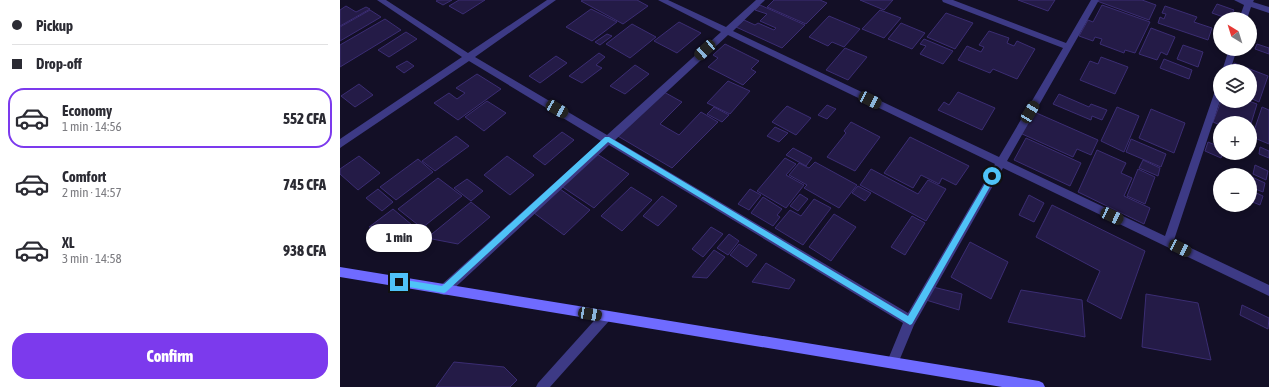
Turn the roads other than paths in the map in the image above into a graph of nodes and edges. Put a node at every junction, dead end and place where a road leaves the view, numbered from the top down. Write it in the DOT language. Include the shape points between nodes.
graph roads {
  1 [pos="383,0"];
  2 [pos="552,0"];
  3 [pos="662,0"];
  4 [pos="761,0"];
  5 [pos="946,0"];
  6 [pos="1095,0"];
  7 [pos="1238,0"];
  8 [pos="1250,2"];
  9 [pos="1269,10"];
  10 [pos="1246,12"];
  11 [pos="726,31"];
  12 [pos="1068,47"];
  13 [pos="470,57"];
  14 [pos="1213,108"];
  15 [pos="607,139"];
  16 [pos="340,144"];
  17 [pos="1000,163"];
  18 [pos="1168,242"];
  19 [pos="340,272"];
  20 [pos="444,290"];
  21 [pos="1269,291"];
  22 [pos="605,317"];
  23 [pos="910,321"];
  24 [pos="893,362"];
  25 [pos="542,387"];
  26 [pos="1039,387"];
  1 -- 13 [label="street"];
  2 -- 13 [label="street"];
  3 -- 11 [label="street"];
  4 -- 11 [label="street"];
  5 -- 12 [label="street"];
  6 -- 12 [label="street"];
  7 -- 8 [label="street"];
  8 -- 9 [label="street"];
  8 -- 10 [label="street"];
  11 -- 15 [label="street"];
  11 -- 17 [label="street"];
  12 -- 17 [label="street"];
  13 -- 15 [label="street"];
  13 -- 16 [label="street"];
  14 -- 18 [label="street"];
  15 -- 20 [label="street"];
  15 -- 23 [label="street"];
  17 -- 18 [label="street"];
  17 -- 23 [label="street"];
  18 -- 21 [label="street"];
  19 -- 20 [label="main road"];
  20 -- 22 [label="main road"];
  22 -- 24 [label="main road"];
  22 -- 25 [label="street"];
  23 -- 24 [label="street"];
  24 -- 26 [label="main road"];
}
